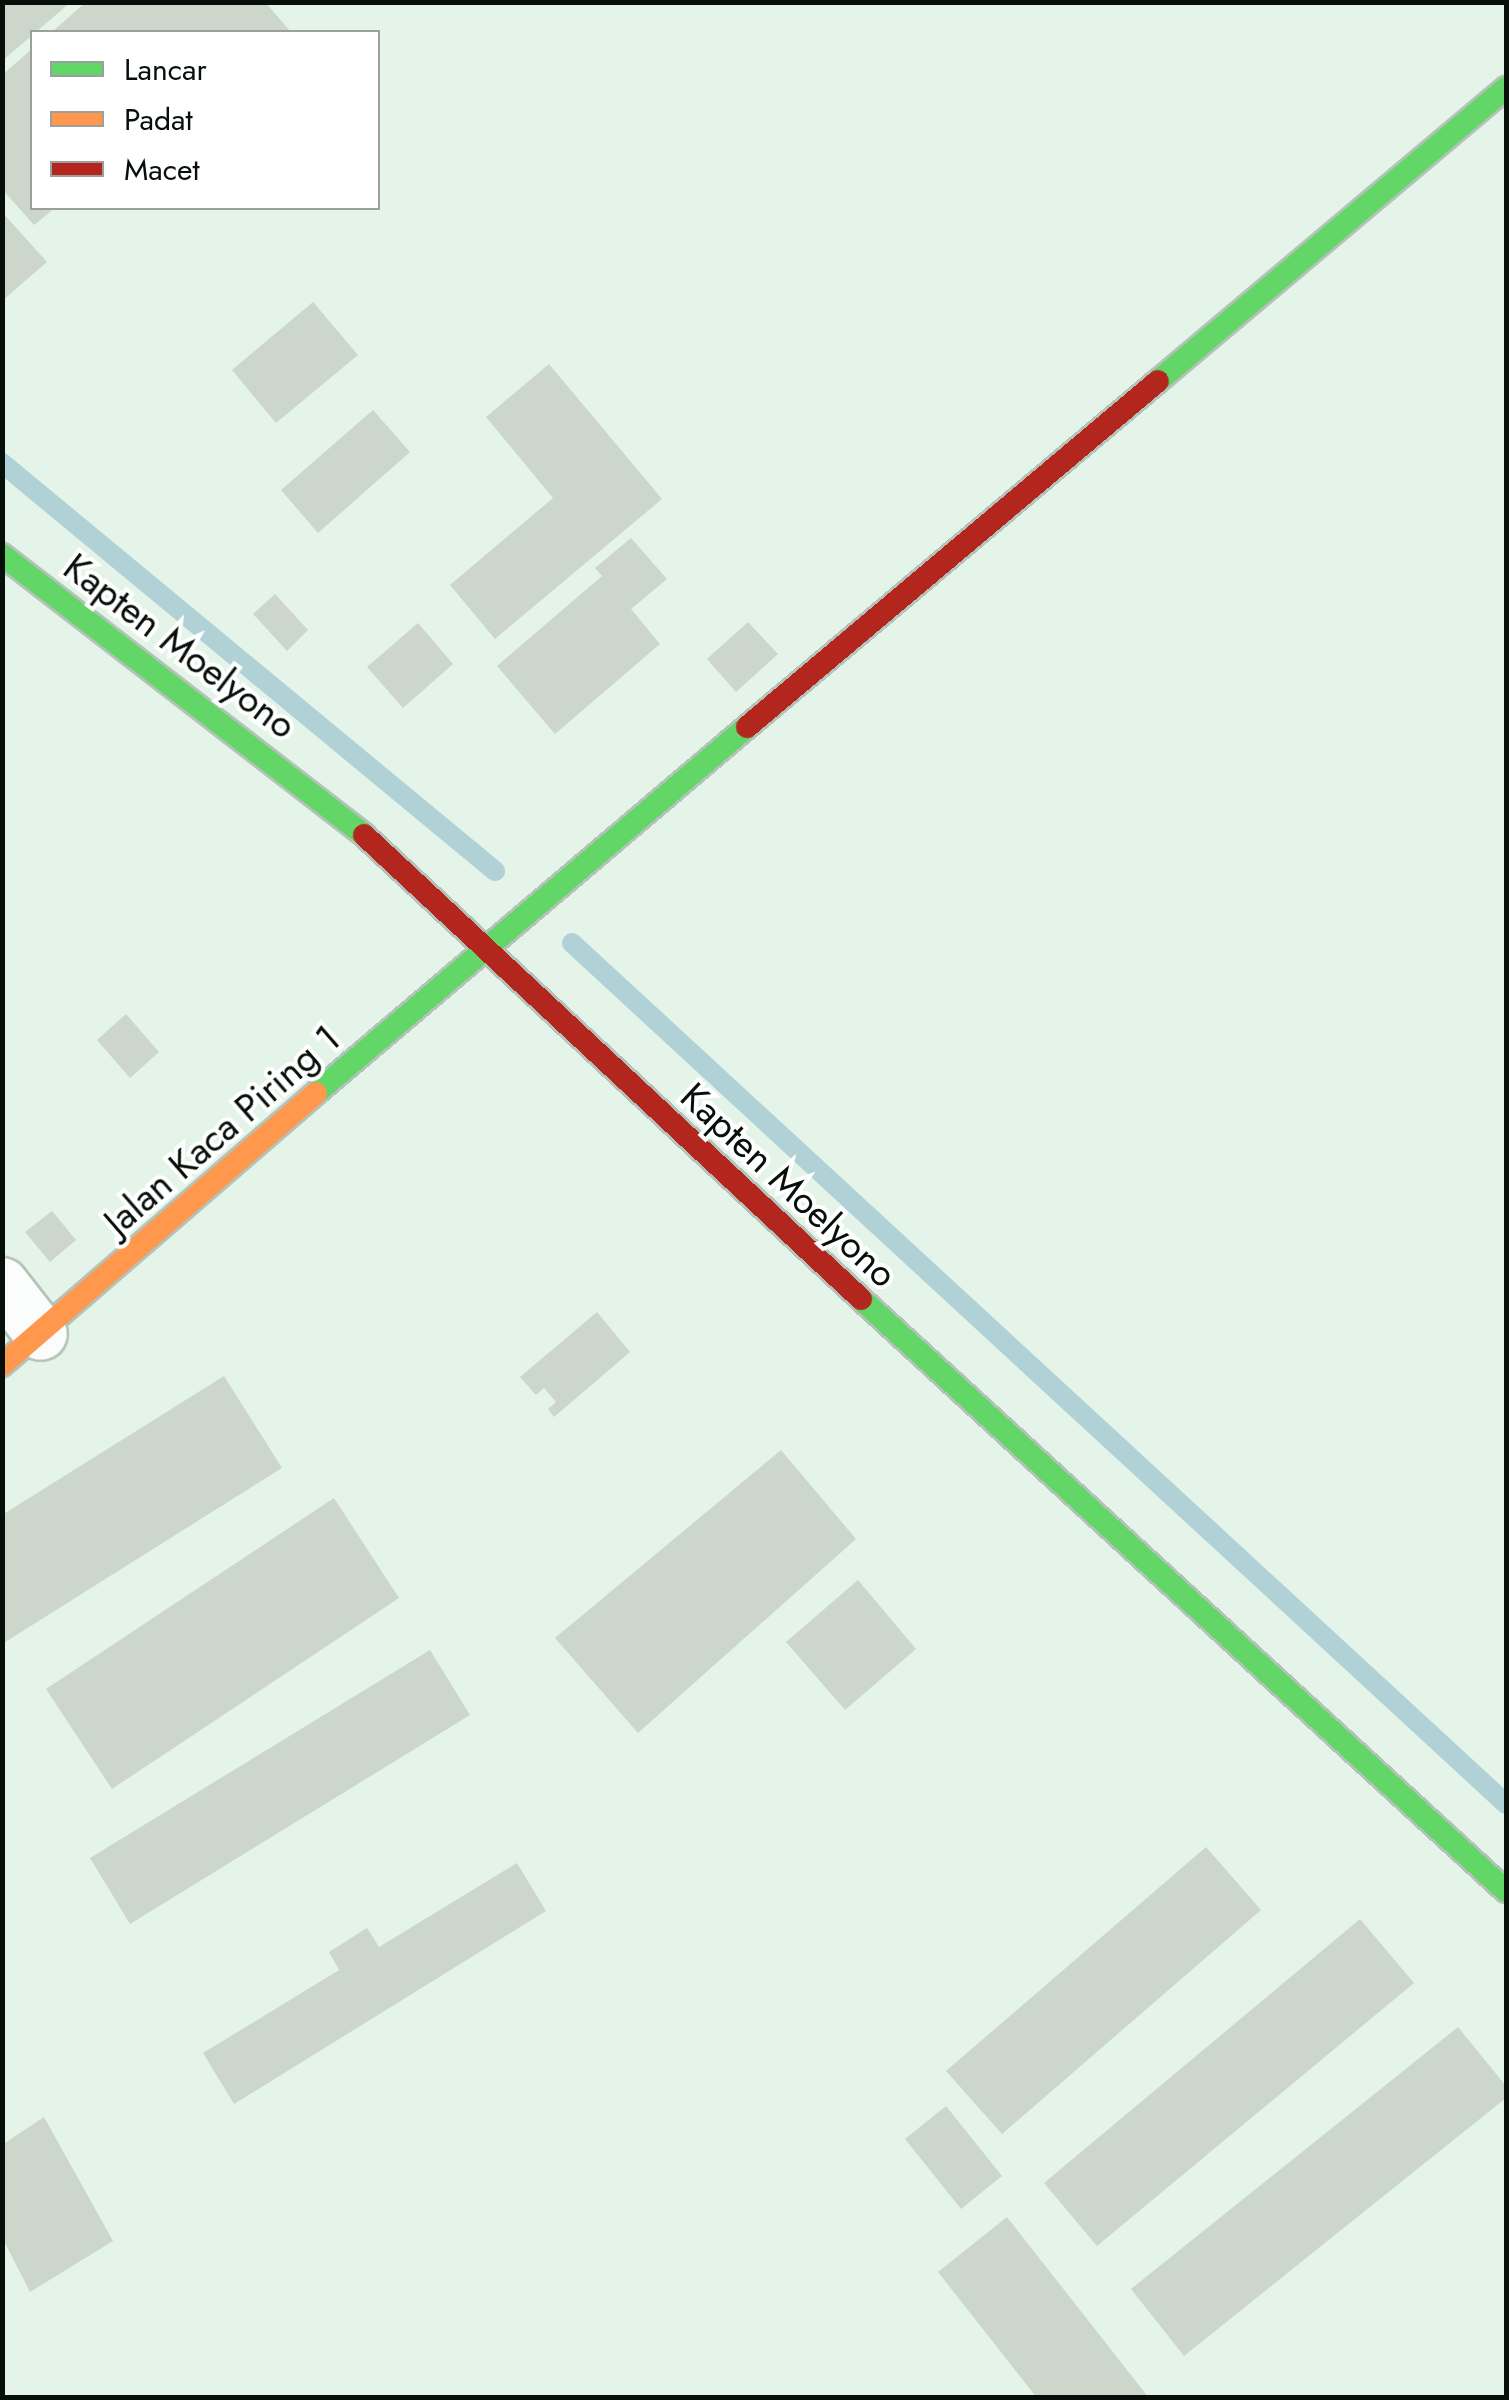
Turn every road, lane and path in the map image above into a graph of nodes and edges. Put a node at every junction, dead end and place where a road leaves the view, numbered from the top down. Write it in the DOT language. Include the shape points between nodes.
graph roads {
  1 [pos="1506,88"];
  2 [pos="2,555"];
  3 [pos="486,947"];
  4 [pos="2,1284"];
  5 [pos="22,1350"];
  6 [pos="1506,1891"];
  1 -- 3 [label="street, Jalan Kaca Piring 1"];
  2 -- 3 [label="street, Kapten Moelyono" via="260,749"];
  3 -- 5 [label="street, Jalan Kaca Piring 1"];
  3 -- 6 [label="street, Kapten Moelyono" via="1078,1502"];
  4 -- 5 [label="street"];
}
